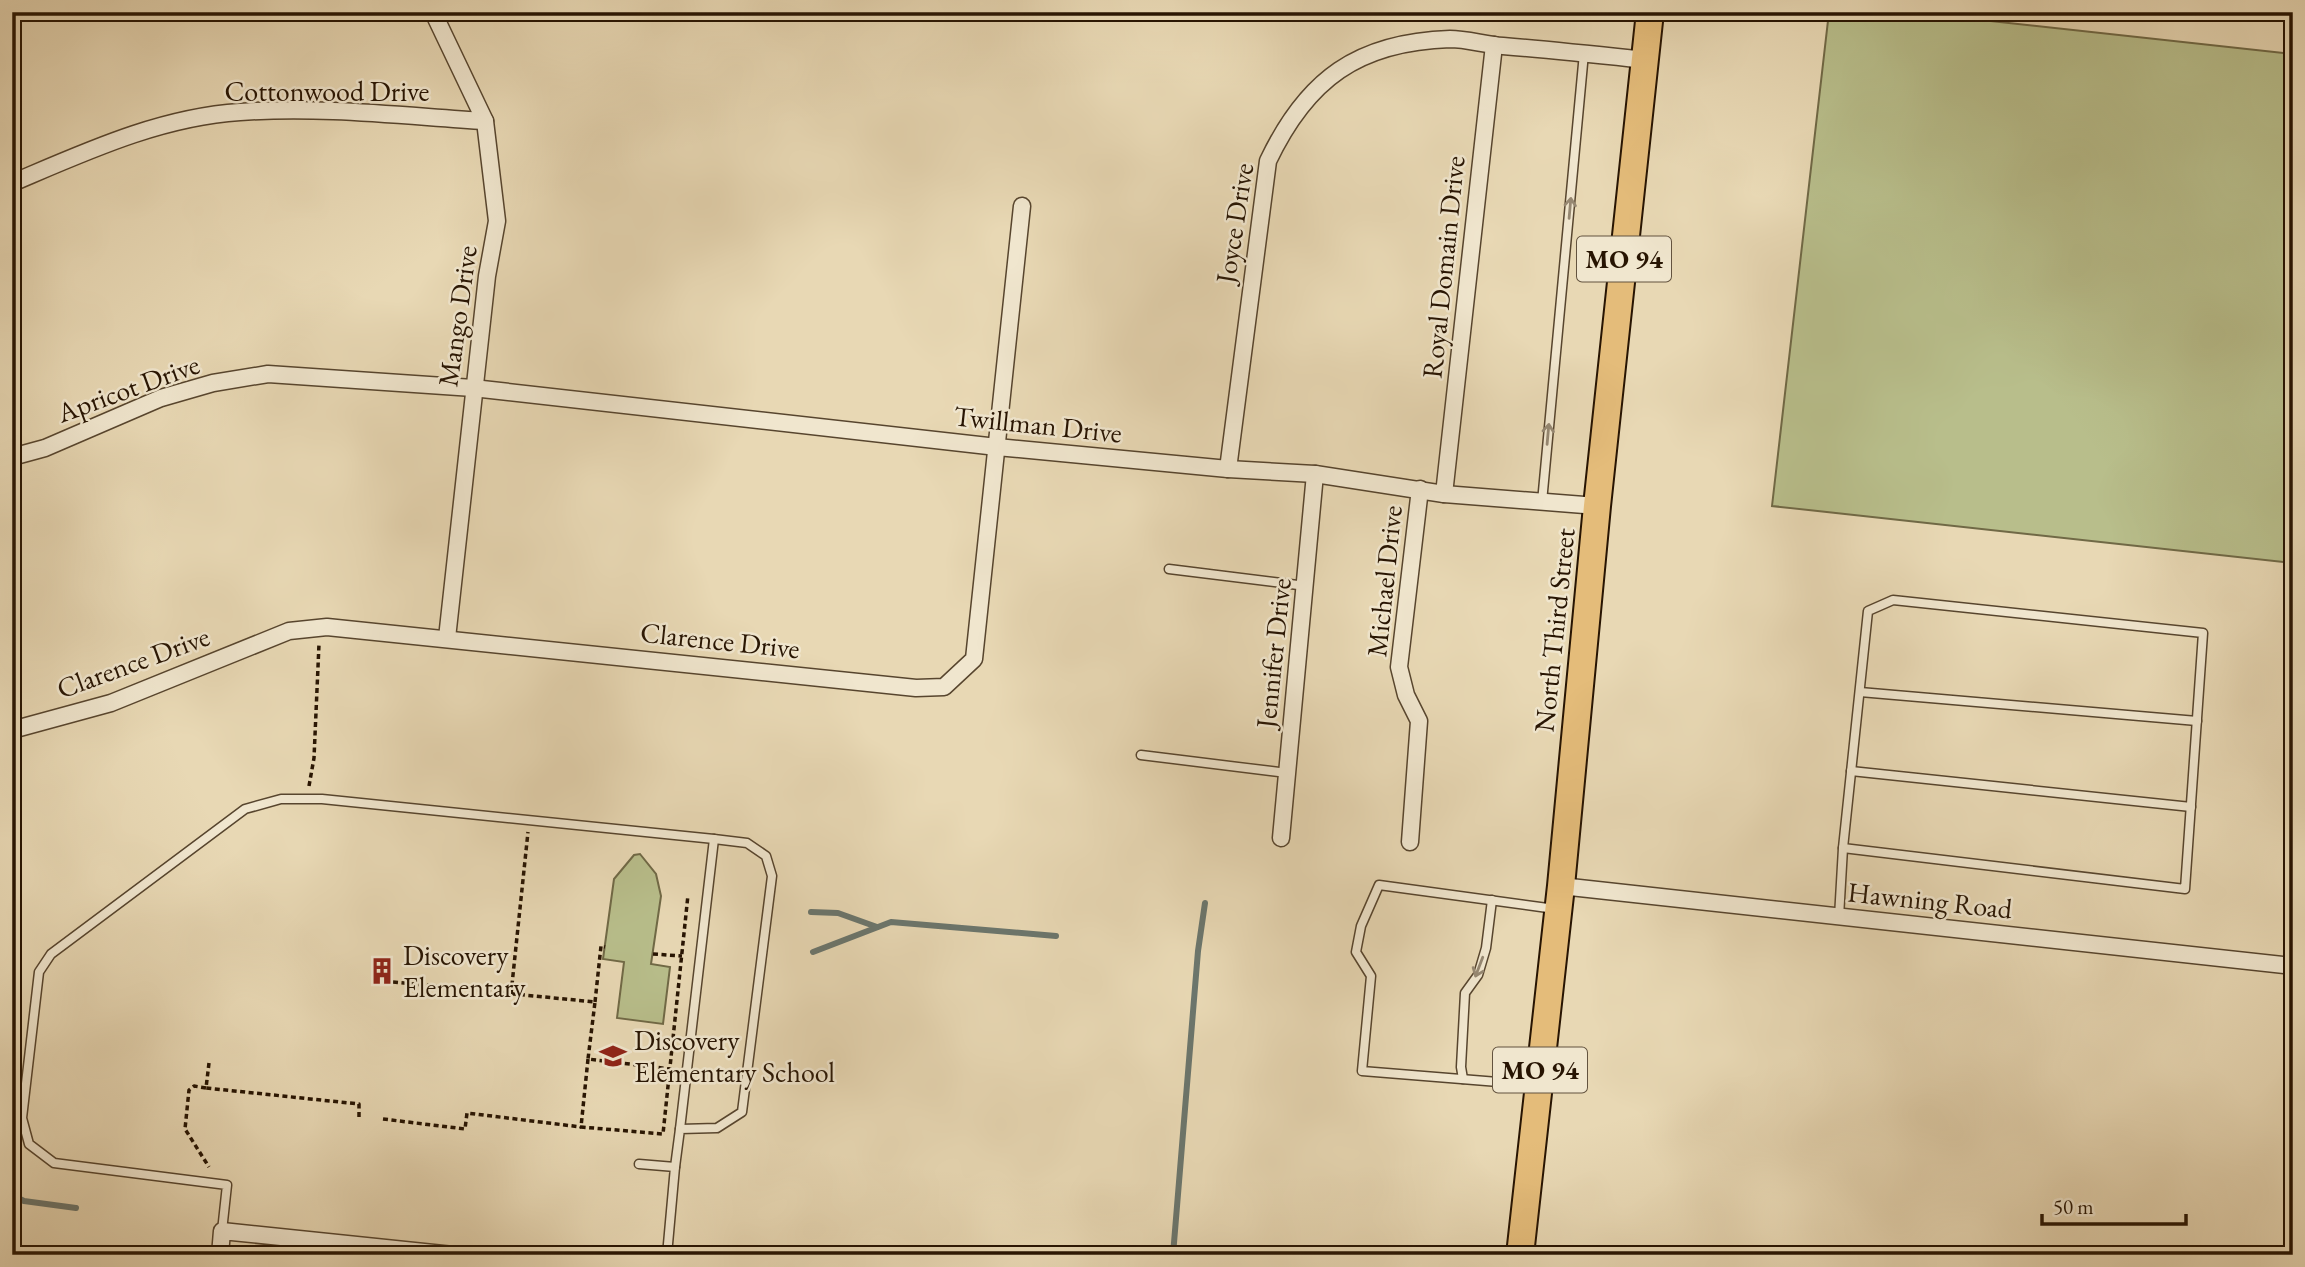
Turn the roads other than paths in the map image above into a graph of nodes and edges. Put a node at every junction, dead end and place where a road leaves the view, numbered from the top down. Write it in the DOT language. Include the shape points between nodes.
graph roads {
  1 [pos="433,12"];
  2 [pos="1650,12"];
  3 [pos="1494,45"];
  4 [pos="1584,53"];
  5 [pos="1646,60"];
  6 [pos="485,121"];
  7 [pos="12,183"];
  8 [pos="1022,206"];
  9 [pos="473,388"];
  10 [pos="997,447"];
  11 [pos="12,457"];
  12 [pos="1228,469"];
  13 [pos="1315,474"];
  14 [pos="1420,489"];
  15 [pos="1444,494"];
  16 [pos="1542,502"];
  17 [pos="1597,506"];
  18 [pos="1169,569"];
  19 [pos="1306,586"];
  20 [pos="447,638"];
  21 [pos="1860,692"];
  22 [pos="2197,721"];
  23 [pos="12,730"];
  24 [pos="1141,755"];
  25 [pos="1852,771"];
  26 [pos="1287,773"];
  27 [pos="2191,807"];
  28 [pos="1281,838"];
  29 [pos="714,839"];
  30 [pos="1410,842"];
  31 [pos="1843,848"];
  32 [pos="1559,898"];
  33 [pos="1492,900"];
  34 [pos="1839,917"];
  35 [pos="2293,966"];
  36 [pos="1463,1079"];
  37 [pos="1539,1085"];
  38 [pos="680,1129"];
  39 [pos="639,1164"];
  40 [pos="675,1167"];
  41 [pos="222,1231"];
  42 [pos="220,1255"];
  43 [pos="453,1255"];
  44 [pos="667,1255"];
  45 [pos="1520,1255"];
  1 -- 6 [label="street, Mango Drive"];
  2 -- 5 [label="main road, North Third Street / MO 94"];
  3 -- 4 [label="street, Joyce Drive"];
  3 -- 12 [label="street, Joyce Drive" via="1452,39 1380,49 1335,71 1280,135 1268,161"];
  3 -- 15 [label="street, Royal Domain Drive"];
  4 -- 5 [label="street, Joyce Drive"];
  16 -- 4 [label="lane, one-way"];
  5 -- 17 [label="main road, North Third Street / MO 94"];
  6 -- 7 [label="street, Cottonwood Drive" via="239,112 175,123 109,142"];
  6 -- 9 [label="street, Mango Drive" via="497,221"];
  8 -- 10 [label="street, Clarence Drive"];
  9 -- 10 [label="street, Twillman Drive"];
  9 -- 11 [label="street, Apricot Drive" via="268,374 160,398 45,448"];
  9 -- 20 [label="street, Mango Drive"];
  10 -- 12 [label="street, Twillman Drive"];
  10 -- 20 [label="street, Clarence Drive" via="974,659 944,687 916,688"];
  12 -- 13 [label="street, Twillman Drive"];
  13 -- 14 [label="street, Twillman Drive"];
  13 -- 19 [label="street, Jennifer Drive"];
  14 -- 15 [label="street, Twillman Drive"];
  14 -- 30 [label="street, Michael Drive" via="1399,667 1419,721"];
  15 -- 16 [label="street, Twillman Drive"];
  16 -- 17 [label="street, Twillman Drive"];
  17 -- 32 [label="main road, North Third Street / MO 94"];
  18 -- 19 [label="lane"];
  19 -- 26 [label="street, Jennifer Drive"];
  20 -- 23 [label="street, Clarence Drive" via="320,628 289,631 111,703"];
  21 -- 22 [label="lane"];
  21 -- 22 [label="lane" via="1868,611 1893,600 2203,633"];
  21 -- 25 [label="lane"];
  22 -- 27 [label="lane"];
  24 -- 26 [label="lane"];
  25 -- 27 [label="lane"];
  25 -- 31 [label="lane"];
  26 -- 28 [label="street, Jennifer Drive"];
  27 -- 31 [label="lane" via="2185,889"];
  29 -- 38 [label="lane"];
  29 -- 38 [label="lane" via="747,843 766,856 772,876 743,1112 717,1128"];
  29 -- 41 [label="lane" via="323,799 281,799 245,809 51,954 39,972 22,1118 29,1144 54,1163 227,1185"];
  31 -- 34 [label="lane"];
  32 -- 33 [label="lane"];
  32 -- 34 [label="street, Hawning Road"];
  32 -- 37 [label="main road, North Third Street / MO 94"];
  33 -- 36 [label="lane, one-way" via="1486,948 1478,975 1465,993"];
  33 -- 36 [label="lane" via="1379,886 1361,926 1356,952 1371,976 1362,1071"];
  34 -- 35 [label="street, Hawning Road"];
  36 -- 37 [label="lane"];
  37 -- 45 [label="main road, North Third Street / MO 94"];
  38 -- 40 [label="lane"];
  39 -- 40 [label="lane"];
  40 -- 44 [label="lane"];
  41 -- 42 [label="street"];
  41 -- 43 [label="street"];
}
